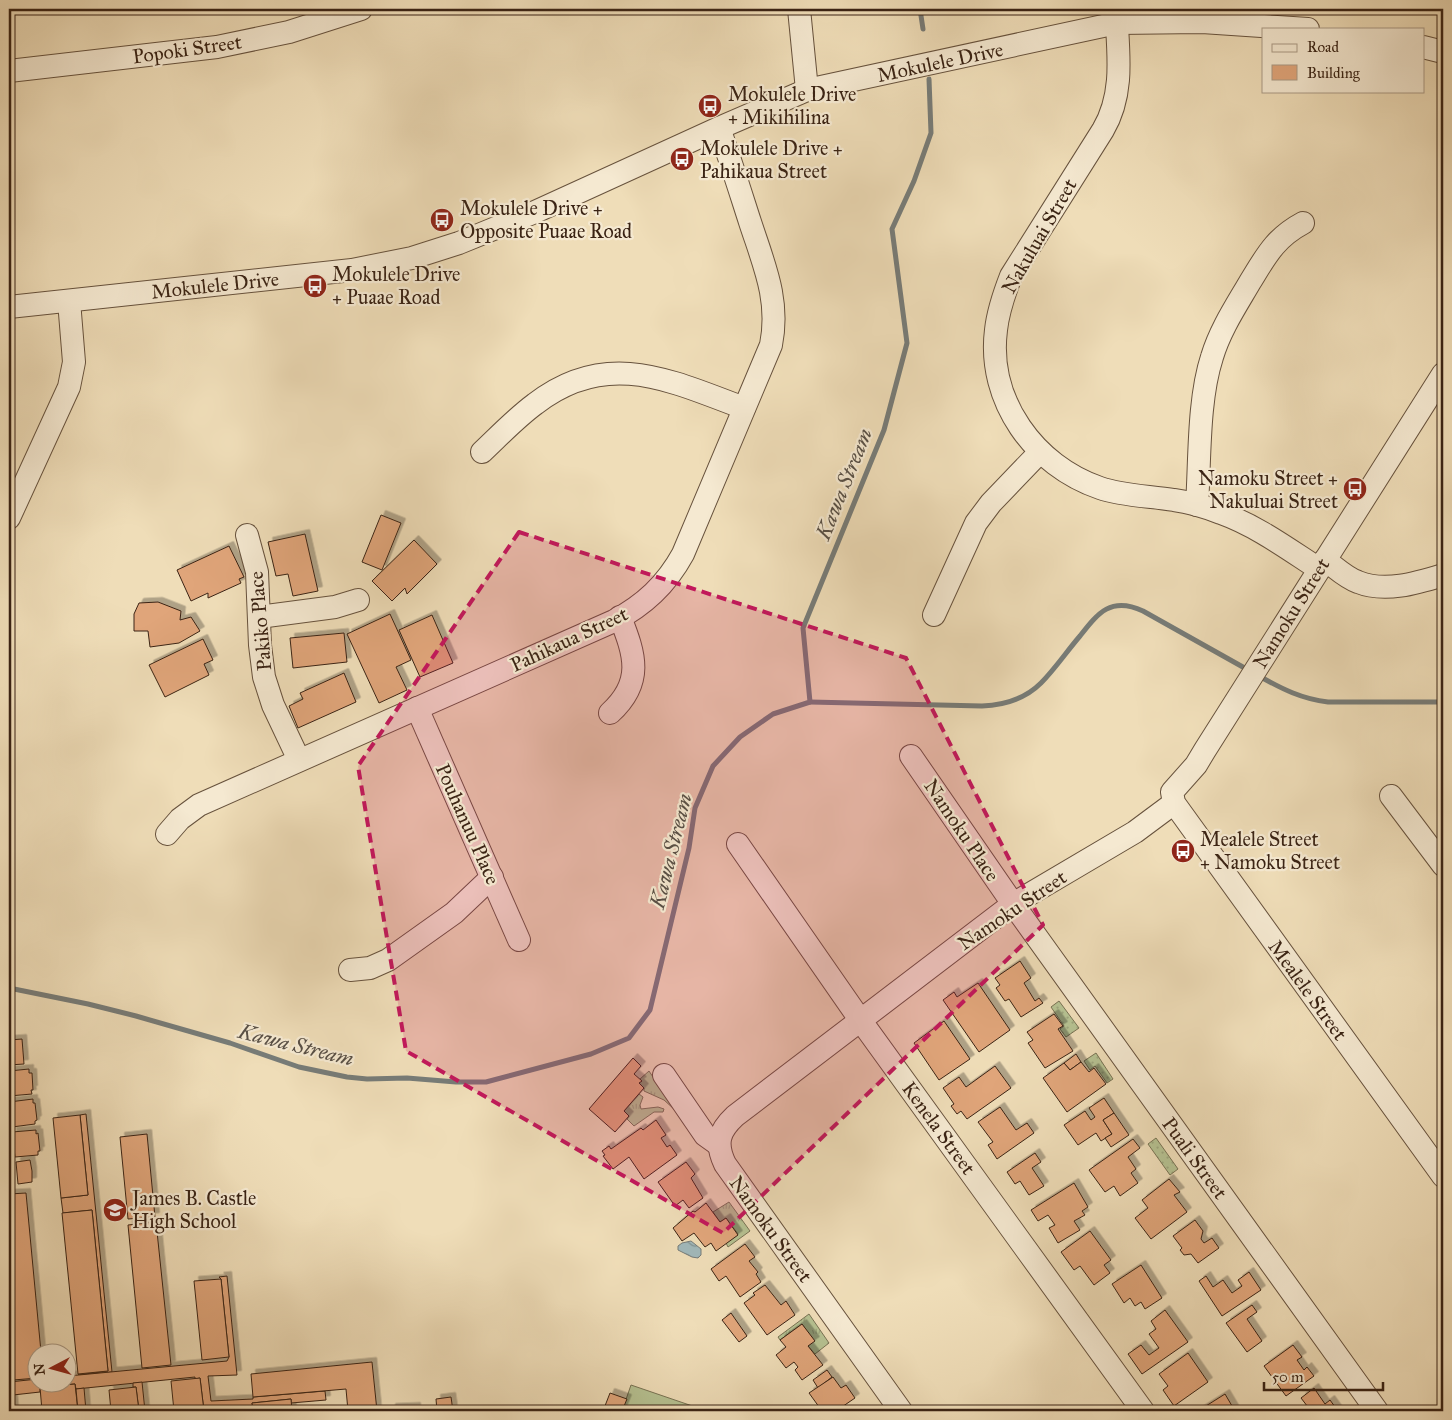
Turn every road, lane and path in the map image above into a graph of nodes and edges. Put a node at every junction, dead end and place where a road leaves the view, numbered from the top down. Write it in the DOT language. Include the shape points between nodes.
graph roads {
  1 [pos="361,9"];
  2 [pos="799,9"];
  3 [pos="324,14"];
  4 [pos="1116,16"];
  5 [pos="1293,28"];
  6 [pos="1424,48"];
  7 [pos="1443,52"];
  8 [pos="9,71"];
  9 [pos="807,90"];
  10 [pos="719,128"];
  11 [pos="1303,223"];
  12 [pos="69,300"];
  13 [pos="9,306"];
  14 [pos="1443,374"];
  15 [pos="744,408"];
  16 [pos="482,452"];
  17 [pos="1040,452"];
  18 [pos="1197,505"];
  19 [pos="9,518"];
  20 [pos="247,536"];
  21 [pos="1322,565"];
  22 [pos="1443,575"];
  23 [pos="358,600"];
  24 [pos="934,616"];
  25 [pos="260,617"];
  26 [pos="620,618"];
  27 [pos="417,708"];
  28 [pos="610,713"];
  29 [pos="911,756"];
  30 [pos="299,760"];
  31 [pos="1391,796"];
  32 [pos="1174,803"];
  33 [pos="167,834"];
  34 [pos="738,844"];
  35 [pos="1443,866"];
  36 [pos="492,877"];
  37 [pos="1013,904"];
  38 [pos="519,940"];
  39 [pos="350,970"];
  40 [pos="861,1021"];
  41 [pos="664,1075"];
  42 [pos="719,1145"];
  43 [pos="1443,1176"];
  44 [pos="901,1411"];
  45 [pos="1143,1411"];
  46 [pos="1378,1411"];
  1 -- 3 [label="street, Popoki Street"];
  2 -- 9 [label="street"];
  3 -- 8 [label="street, Popoki Street" via="289,32 217,47"];
  4 -- 5 [label="street, Mokulele Drive"];
  4 -- 9 [label="street, Mokulele Drive"];
  4 -- 17 [label="street, Nakuluai Street" via="1119,76 1112,111 1011,276 998,313 995,352 1002,391 1017,424"];
  6 -- 7 [label="street"];
  9 -- 10 [label="street, Mokulele Drive"];
  10 -- 12 [label="street, Mokulele Drive" via="535,212 412,258 352,270"];
  10 -- 15 [label="street, Pahikaua Street" via="769,279 774,310 771,345"];
  11 -- 18 [label="street" via="1282,237 1268,252 1230,315 1215,349 1204,392"];
  12 -- 13 [label="street, Mokulele Drive"];
  12 -- 19 [label="street" via="74,362 69,387"];
  14 -- 21 [label="street, Namoku Street"];
  15 -- 16 [label="street" via="649,376 596,376 550,394"];
  15 -- 26 [label="street, Pahikaua Street" via="675,568 656,592"];
  17 -- 18 [label="street, Nakuluai Street" via="1068,474 1102,489"];
  17 -- 24 [label="street" via="976,523"];
  18 -- 21 [label="street, Nakuluai Street" via="1261,531"];
  20 -- 25 [label="street, Pakiko Place" via="257,572"];
  21 -- 22 [label="street, Nakuluai Street" via="1357,582 1372,585 1400,586"];
  21 -- 32 [label="street, Namoku Street" via="1196,765 1172,792"];
  23 -- 25 [label="street" via="335,608"];
  25 -- 30 [label="street, Pakiko Place" via="262,661 268,691"];
  26 -- 27 [label="street, Pahikaua Street"];
  26 -- 28 [label="street" via="632,648 634,673 626,695"];
  27 -- 30 [label="street, Pahikaua Street"];
  27 -- 36 [label="street, Pouhanuu Place"];
  29 -- 37 [label="street, Namoku Place"];
  30 -- 33 [label="street, Pahikaua Street" via="199,805"];
  31 -- 35 [label="street"];
  32 -- 37 [label="street, Namoku Street" via="1135,832"];
  32 -- 43 [label="street, Mealele Street"];
  34 -- 40 [label="street, Kenela Street"];
  36 -- 38 [label="street, Pouhanuu Place"];
  36 -- 39 [label="street" via="454,913 388,960 370,968"];
  37 -- 40 [label="street, Namoku Street"];
  37 -- 46 [label="street, Puali Street"];
  40 -- 42 [label="street, Namoku Street" via="736,1116 724,1128"];
  40 -- 45 [label="street, Kenela Street"];
  41 -- 42 [label="street" via="705,1135"];
  42 -- 44 [label="street, Namoku Street" via="730,1173"];
}
